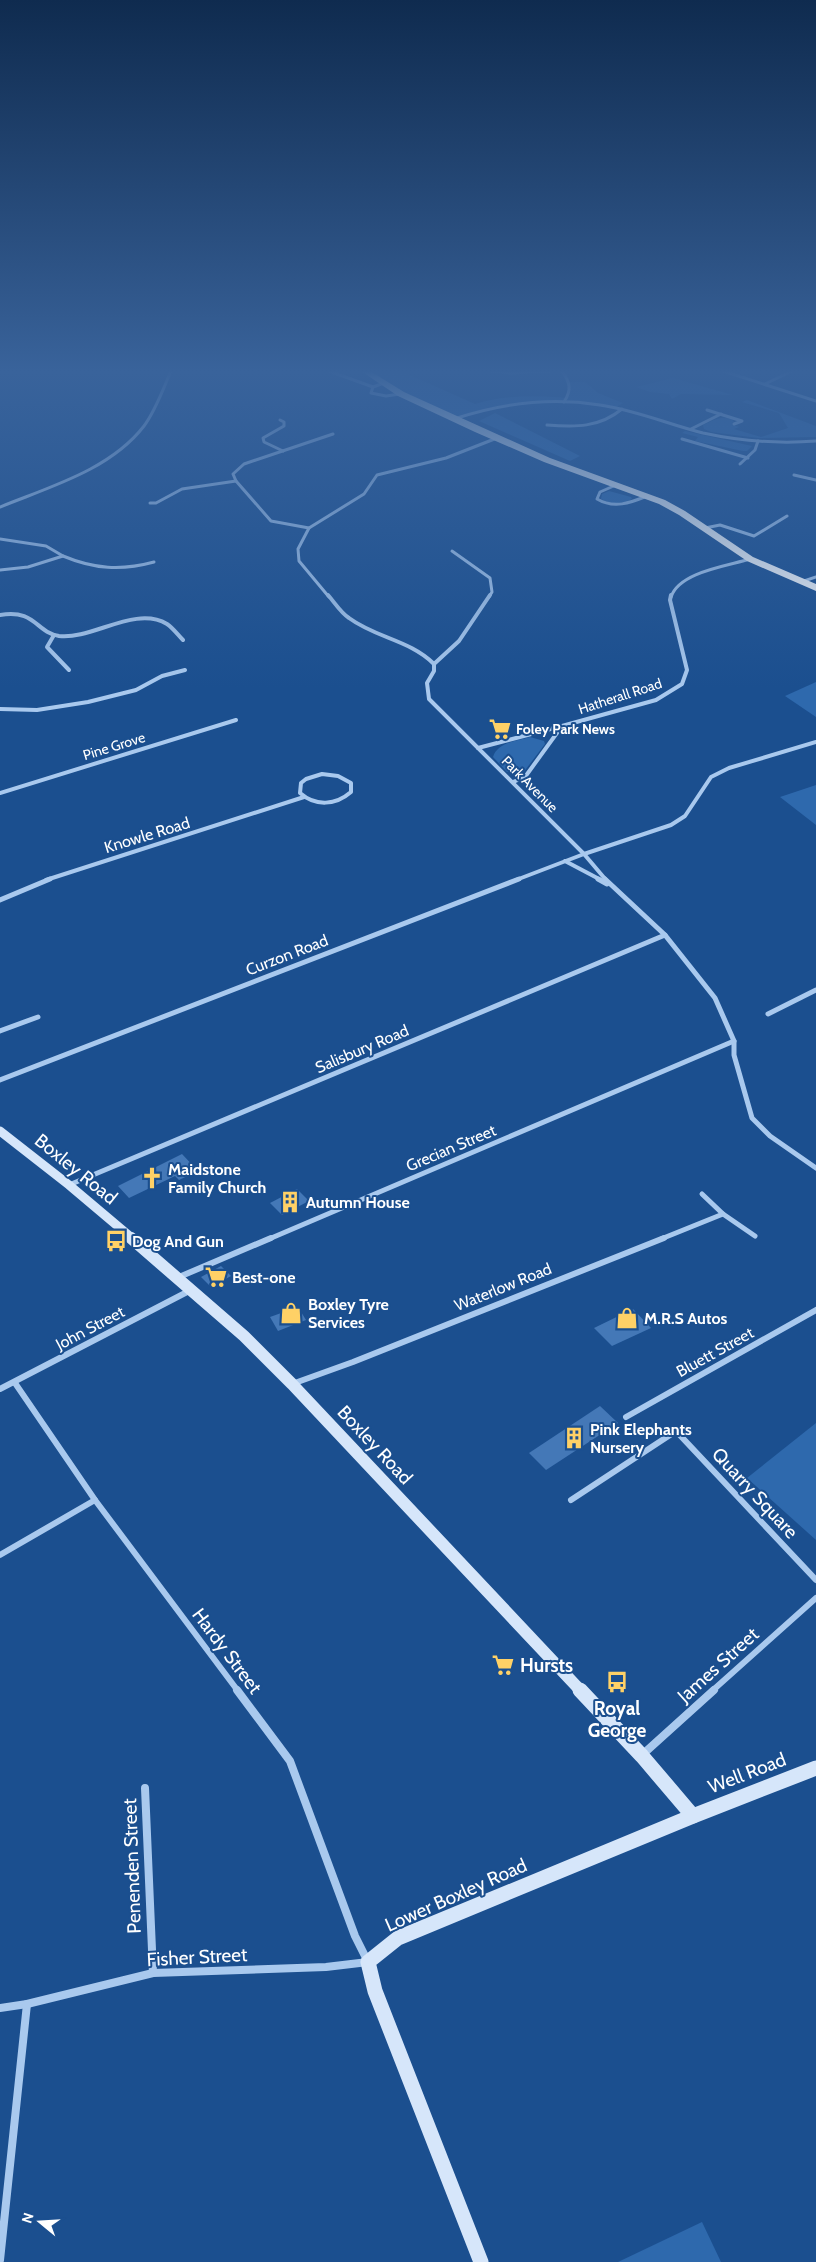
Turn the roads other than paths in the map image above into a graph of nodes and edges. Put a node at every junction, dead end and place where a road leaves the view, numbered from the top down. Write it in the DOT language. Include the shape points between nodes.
graph roads {
  1 [pos="70,477"];
  2 [pos="234,477"];
  3 [pos="376,477"];
  4 [pos="593,477"];
  5 [pos="801,477"];
  6 [pos="815,480"];
  7 [pos="236,481"];
  8 [pos="810,483"];
  9 [pos="616,485"];
  10 [pos="647,496"];
  11 [pos="150,503"];
  12 [pos="0,505"];
  13 [pos="787,516"];
  14 [pos="310,528"];
  15 [pos="704,529"];
  16 [pos="0,539"];
  17 [pos="452,551"];
  18 [pos="63,556"];
  19 [pos="750,559"];
  20 [pos="154,562"];
  21 [pos="0,570"];
  22 [pos="816,577"];
  23 [pos="801,582"];
  24 [pos="816,588"];
  25 [pos="0,614"];
  26 [pos="54,635"];
  27 [pos="183,640"];
  28 [pos="434,664"];
  29 [pos="69,670"];
  30 [pos="185,670"];
  31 [pos="0,709"];
  32 [pos="236,720"];
  33 [pos="562,726"];
  34 [pos="816,742"];
  35 [pos="478,748"];
  36 [pos="513,782"];
  37 [pos="0,793"];
  38 [pos="304,797"];
  39 [pos="584,854"];
  40 [pos="565,861"];
  41 [pos="610,885"];
  42 [pos="0,900"];
  43 [pos="665,935"];
  44 [pos="816,990"];
  45 [pos="768,1014"];
  46 [pos="38,1017"];
  47 [pos="0,1031"];
  48 [pos="734,1041"];
  49 [pos="0,1080"];
  50 [pos="2,1135"];
  51 [pos="816,1168"];
  52 [pos="69,1185"];
  53 [pos="702,1194"];
  54 [pos="723,1214"];
  55 [pos="755,1236"];
  56 [pos="179,1278"];
  57 [pos="192,1289"];
  58 [pos="816,1310"];
  59 [pos="15,1383"];
  60 [pos="292,1384"];
  61 [pos="0,1389"];
  62 [pos="626,1417"];
  63 [pos="95,1500"];
  64 [pos="571,1500"];
  65 [pos="0,1555"];
  66 [pos="816,1580"];
  67 [pos="816,1598"];
  68 [pos="642,1756"];
  69 [pos="816,1768"];
  70 [pos="145,1788"];
  71 [pos="692,1816"];
  72 [pos="368,1962"];
  73 [pos="153,1973"];
  74 [pos="27,2004"];
  75 [pos="0,2008"];
  76 [pos="0,2260"];
  77 [pos="481,2262"];
  1 -- 12 [label="street"];
  2 -- 7 [label="street"];
  3 -- 14 [label="street" via="364,494"];
  4 -- 9 [label="highway"];
  5 -- 6 [label="street"];
  6 -- 8 [label="street"];
  7 -- 11 [label="street" via="182,489"];
  7 -- 14 [label="street" via="271,521"];
  9 -- 10 [label="highway"];
  9 -- 10 [label="street" via="600,492 597,499 606,504 620,505"];
  10 -- 15 [label="highway" via="682,513"];
  13 -- 15 [label="street" via="754,536 720,525"];
  14 -- 28 [label="street" via="298,549 299,561 346,617 405,643 428,656"];
  15 -- 19 [label="highway"];
  16 -- 18 [label="street" via="46,546"];
  17 -- 28 [label="street" via="490,578 492,592 461,636"];
  18 -- 20 [label="street" via="80,564 113,569 130,569"];
  18 -- 21 [label="street"];
  19 -- 23 [label="highway"];
  19 -- 33 [label="street, Hatherall Road" via="696,576 680,583 672,591 670,600 687,670 682,684 656,700"];
  22 -- 23 [label="street"];
  23 -- 24 [label="highway"];
  25 -- 26 [label="street" via="30,618"];
  26 -- 27 [label="street" via="71,636 143,619 157,619 166,623"];
  26 -- 29 [label="street" via="47,647"];
  28 -- 35 [label="street, Park Avenue" via="427,683 429,699"];
  30 -- 31 [label="street" via="156,679 136,690 88,702 37,710"];
  32 -- 37 [label="street, Pine Grove"];
  33 -- 35 [label="street, Hatherall Road"];
  33 -- 36 [label="street, Hatherall Road" via="525,777"];
  34 -- 39 [label="street, Curzon Road" via="729,768 711,777 685,816 671,825"];
  35 -- 36 [label="street, Park Avenue"];
  36 -- 39 [label="street, Park Avenue"];
  38 -- 38 [label="street, Knowle Road" via="299,788 306,779 322,774 340,776 353,788 347,797 333,802 317,802"];
  38 -- 42 [label="street, Knowle Road" via="35,884"];
  39 -- 40 [label="street, Curzon Road"];
  39 -- 41 [label="street, Park Avenue"];
  40 -- 41 [label="street"];
  40 -- 49 [label="street, Curzon Road"];
  41 -- 43 [label="street, Park Avenue"];
  43 -- 48 [label="street, Park Avenue" via="715,998"];
  43 -- 52 [label="street, Salisbury Road"];
  44 -- 45 [label="street"];
  46 -- 47 [label="street"];
  48 -- 51 [label="street, Park Avenue" via="734,1055 752,1118 770,1136"];
  48 -- 56 [label="street, Grecian Street"];
  50 -- 52 [label="street, Boxley Road"];
  52 -- 56 [label="street, Boxley Road"];
  53 -- 54 [label="street"];
  54 -- 55 [label="street"];
  54 -- 60 [label="street, Waterlow Road"];
  56 -- 57 [label="street, Boxley Road"];
  57 -- 59 [label="street, John Street"];
  57 -- 60 [label="street, Boxley Road"];
  58 -- 62 [label="street, Bluett Street"];
  59 -- 61 [label="street, John Street"];
  59 -- 63 [label="street, Hardy Street"];
  60 -- 68 [label="street, Boxley Road"];
  63 -- 65 [label="street"];
  63 -- 72 [label="street, Hardy Street" via="290,1762 355,1936"];
  64 -- 66 [label="street, Quarry Square" via="676,1431"];
  67 -- 68 [label="street, James Street"];
  68 -- 71 [label="street, Boxley Road"];
  69 -- 71 [label="street, Well Road"];
  70 -- 73 [label="street, Penenden Street"];
  71 -- 72 [label="street, Lower Boxley Road" via="398,1938"];
  72 -- 73 [label="street, Fisher Street" via="326,1967"];
  72 -- 77 [label="street" via="375,1991"];
  73 -- 74 [label="street, Fisher Street"];
  74 -- 75 [label="street, Fisher Street"];
  74 -- 76 [label="street"];
}
